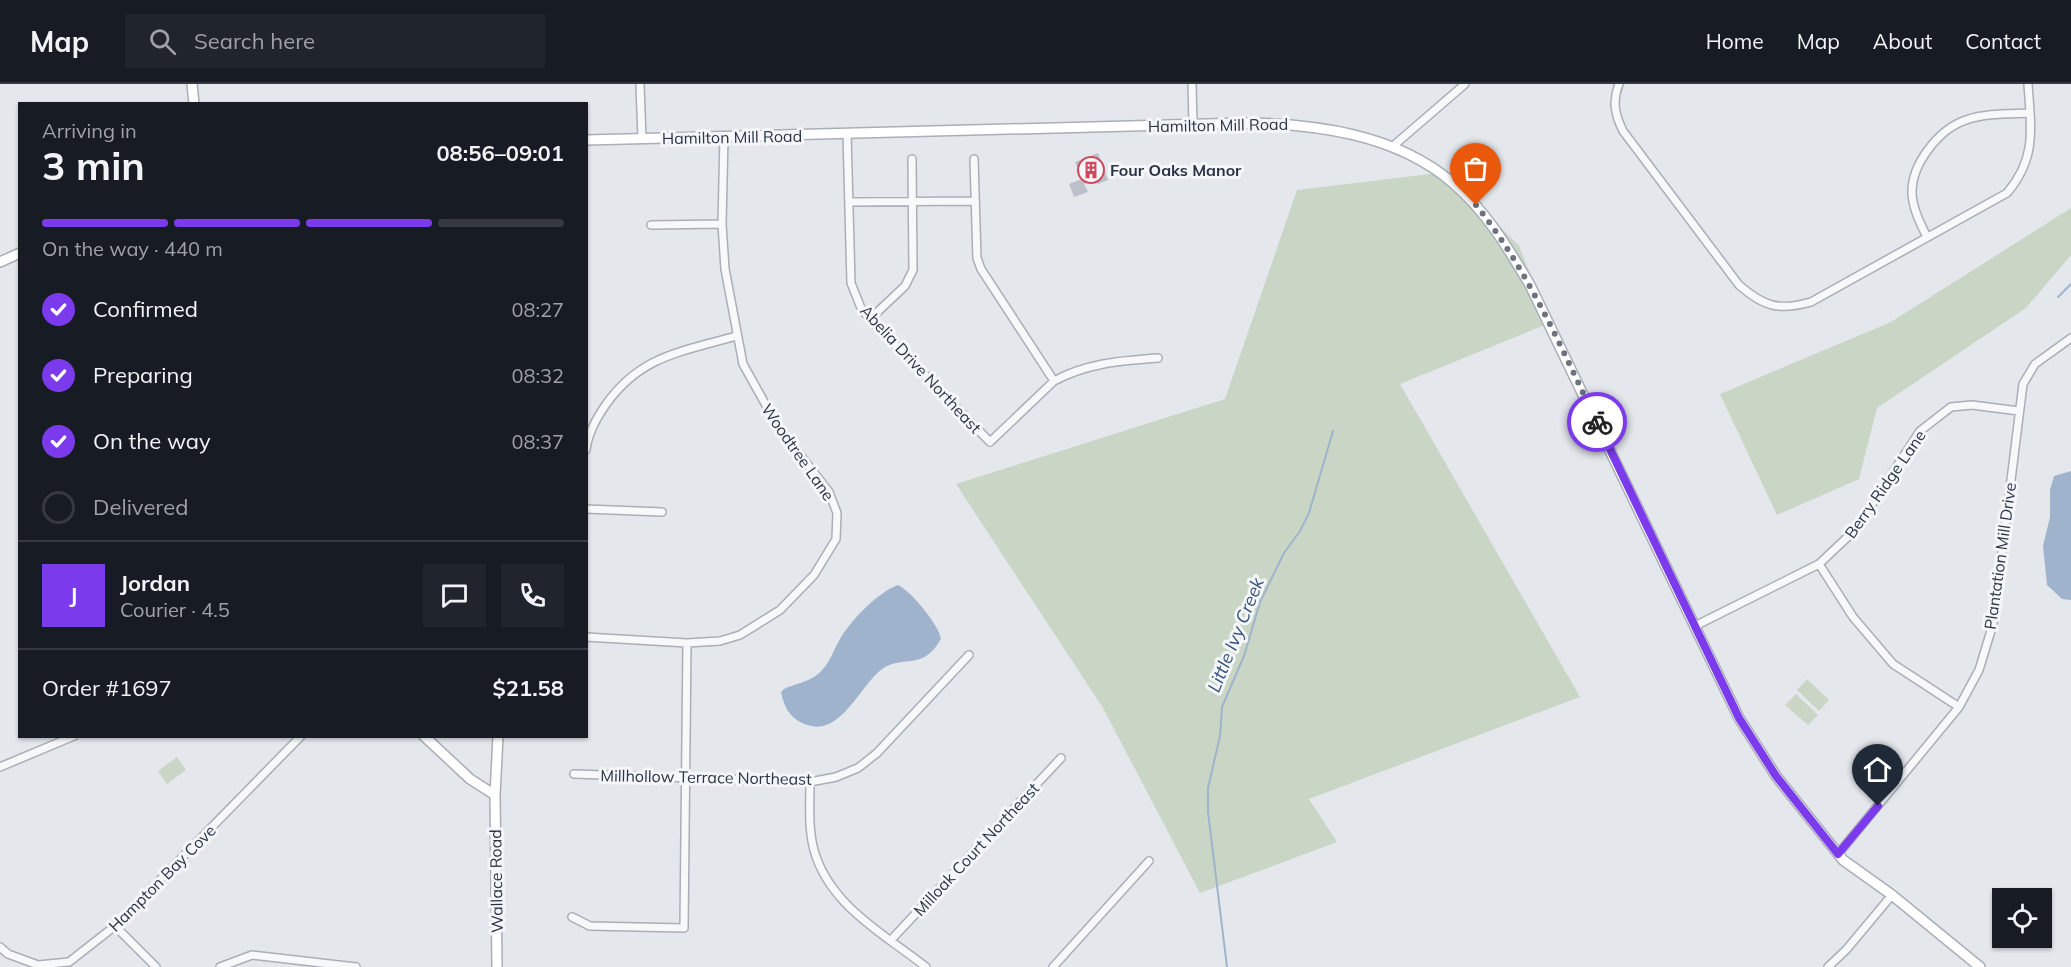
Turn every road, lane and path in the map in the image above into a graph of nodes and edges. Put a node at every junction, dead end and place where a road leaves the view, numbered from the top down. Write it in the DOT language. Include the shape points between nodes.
graph roads {
  1 [pos="192,84"];
  2 [pos="640,84"];
  3 [pos="1192,84"];
  4 [pos="1465,84"];
  5 [pos="1619,84"];
  6 [pos="2028,84"];
  7 [pos="194,102"];
  8 [pos="2030,113"];
  9 [pos="1193,124"];
  10 [pos="848,134"];
  11 [pos="724,137"];
  12 [pos="642,139"];
  13 [pos="588,140"];
  14 [pos="1392,147"];
  15 [pos="912,159"];
  16 [pos="974,159"];
  17 [pos="914,201"];
  18 [pos="974,201"];
  19 [pos="850,202"];
  20 [pos="722,224"];
  21 [pos="651,225"];
  22 [pos="1927,237"];
  23 [pos="18,254"];
  24 [pos="0,262"];
  25 [pos="870,319"];
  26 [pos="736,336"];
  27 [pos="2071,338"];
  28 [pos="1158,358"];
  29 [pos="1054,381"];
  30 [pos="2019,411"];
  31 [pos="588,444"];
  32 [pos="588,509"];
  33 [pos="662,513"];
  34 [pos="1819,564"];
  35 [pos="1695,626"];
  36 [pos="588,637"];
  37 [pos="687,643"];
  38 [pos="969,655"];
  39 [pos="1959,707"];
  40 [pos="69,738"];
  41 [pos="299,738"];
  42 [pos="426,738"];
  43 [pos="498,738"];
  44 [pos="1061,758"];
  45 [pos="0,767"];
  46 [pos="574,774"];
  47 [pos="685,777"];
  48 [pos="810,782"];
  49 [pos="495,795"];
  50 [pos="1838,854"];
  51 [pos="1149,861"];
  52 [pos="1892,895"];
  53 [pos="572,917"];
  54 [pos="115,926"];
  55 [pos="891,940"];
  56 [pos="0,947"];
  57 [pos="156,967"];
  58 [pos="220,967"];
  59 [pos="356,967"];
  60 [pos="497,967"];
  61 [pos="926,967"];
  62 [pos="1053,967"];
  63 [pos="1828,967"];
  64 [pos="1980,967"];
  1 -- 7 [label="main road"];
  2 -- 12 [label="street"];
  3 -- 9 [label="street"];
  4 -- 14 [label="street"];
  5 -- 22 [label="street" via="1614,104 1623,131 1739,285 1754,298 1778,307 1811,302"];
  6 -- 8 [label="street"];
  8 -- 22 [label="street" via="2031,147 2024,171 2015,184 2007,193"];
  8 -- 22 [label="street" via="1967,119 1941,135 1923,159 1912,184 1915,210"];
  9 -- 10 [label="main road, Hamilton Mill Road"];
  9 -- 14 [label="main road, Hamilton Mill Road" via="1294,124 1342,131"];
  10 -- 11 [label="main road, Hamilton Mill Road"];
  10 -- 19 [label="street, Abelia Drive Northeast"];
  11 -- 12 [label="main road, Hamilton Mill Road"];
  11 -- 20 [label="street, Woodtree Lane"];
  12 -- 13 [label="main road, Hamilton Mill Road"];
  14 -- 35 [label="main road, Hamilton Mill Road" via="1452,182 1499,235 1530,285"];
  15 -- 17 [label="street"];
  16 -- 18 [label="street"];
  17 -- 18 [label="street"];
  17 -- 19 [label="street"];
  17 -- 25 [label="street" via="914,270 911,278"];
  18 -- 29 [label="street" via="975,243 981,270"];
  19 -- 25 [label="street, Abelia Drive Northeast" via="851,283"];
  20 -- 21 [label="street"];
  20 -- 26 [label="street, Woodtree Lane"];
  23 -- 24 [label="main road"];
  25 -- 29 [label="street, Abelia Drive Northeast" via="990,442"];
  26 -- 31 [label="street" via="637,370 597,417"];
  26 -- 37 [label="street, Woodtree Lane" via="743,364 764,406 829,492 839,525 831,552 780,610 740,635"];
  27 -- 30 [label="street, Plantation Mill Drive" via="2036,364 2023,384"];
  28 -- 29 [label="street, Abelia Drive Northeast" via="1093,364"];
  30 -- 34 [label="street, Berry Ridge Lane" via="1972,405 1951,407 1933,419 1920,431 1855,530"];
  30 -- 39 [label="street, Plantation Mill Drive" via="1993,624 1980,670"];
  32 -- 33 [label="street"];
  34 -- 35 [label="street, Berry Ridge Lane"];
  34 -- 39 [label="street" via="1853,617 1893,664"];
  35 -- 50 [label="main road, Hamilton Mill Road" via="1739,718 1762,755"];
  36 -- 37 [label="street, Woodtree Lane"];
  37 -- 47 [label="street"];
  38 -- 48 [label="street, Millhollow Terrace Northeast" via="877,753 858,768"];
  39 -- 50 [label="street, Plantation Mill Drive"];
  40 -- 45 [label="street"];
  41 -- 54 [label="street, Hampton Bay Cove"];
  42 -- 49 [label="main road" via="470,779"];
  43 -- 49 [label="main road, Wallace Road"];
  44 -- 55 [label="street, Milloak Court Northeast"];
  46 -- 47 [label="street, Millhollow Terrace Northeast"];
  47 -- 48 [label="street, Millhollow Terrace Northeast"];
  47 -- 53 [label="street" via="684,928 590,926"];
  48 -- 55 [label="street" via="810,825 822,873 837,898"];
  49 -- 60 [label="main road, Wallace Road"];
  50 -- 52 [label="main road, Hamilton Mill Road"];
  51 -- 62 [label="street"];
  52 -- 63 [label="street"];
  52 -- 64 [label="main road, Hamilton Mill Road"];
  54 -- 56 [label="street, Hampton Bay Cove" via="69,963 38,965"];
  54 -- 57 [label="street"];
  55 -- 61 [label="street"];
  58 -- 59 [label="street" via="252,955"];
}
